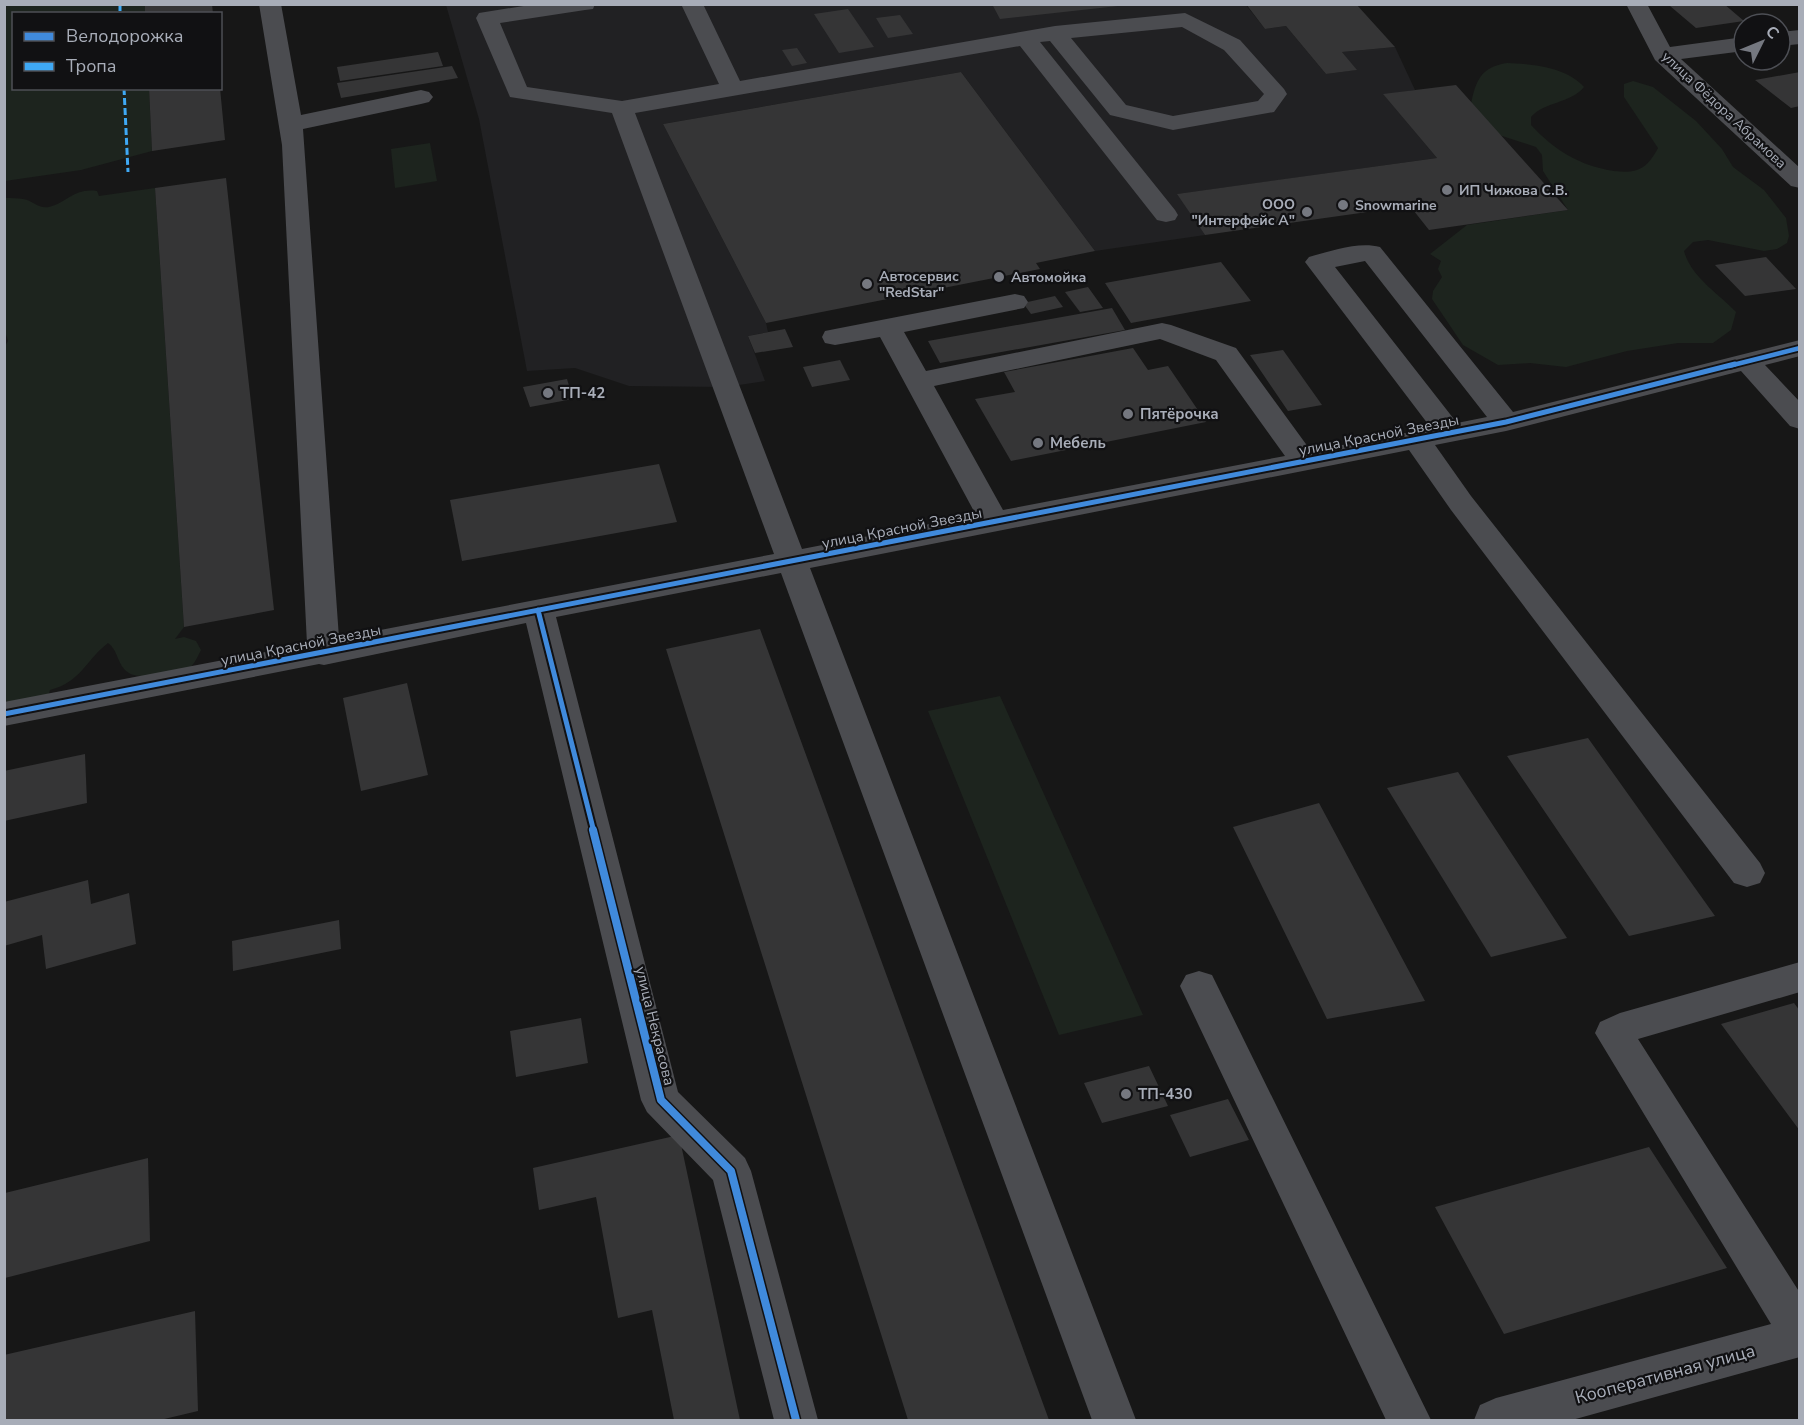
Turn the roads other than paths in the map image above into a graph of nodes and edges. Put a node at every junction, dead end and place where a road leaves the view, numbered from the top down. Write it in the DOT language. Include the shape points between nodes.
graph roads {
  1 [pos="270,4"];
  2 [pos="585,4"];
  3 [pos="692,4"];
  4 [pos="1636,4"];
  5 [pos="1055,33"];
  6 [pos="1025,38"];
  7 [pos="1732,46"];
  8 [pos="1663,55"];
  9 [pos="732,88"];
  10 [pos="420,97"];
  11 [pos="622,108"];
  12 [pos="291,124"];
  13 [pos="1800,181"];
  14 [pos="1166,215"];
  15 [pos="1015,302"];
  16 [pos="888,327"];
  17 [pos="835,337"];
  18 [pos="1800,348"];
  19 [pos="1746,360"];
  20 [pos="918,381"];
  21 [pos="1800,420"];
  22 [pos="1506,422"];
  23 [pos="1450,433"];
  24 [pos="1417,440"];
  25 [pos="1304,462"];
  26 [pos="995,522"];
  27 [pos="791,561"];
  28 [pos="538,610"];
  29 [pos="324,654"];
  30 [pos="4,714"];
  31 [pos="1747,873"];
  32 [pos="1800,977"];
  33 [pos="1199,986"];
  34 [pos="1800,1332"];
  35 [pos="1800,1337"];
  36 [pos="796,1420"];
  37 [pos="1114,1420"];
  38 [pos="1409,1420"];
  39 [pos="1496,1420"];
  1 -- 12 [label="street"];
  2 -- 11 [label="street" via="487,18 518,92"];
  3 -- 9 [label="street"];
  4 -- 8 [label="street, улица Фёдора Абрамова"];
  5 -- 5 [label="street" via="1185,20 1232,45 1275,94 1266,107 1173,123 1118,110"];
  5 -- 6 [label="street"];
  6 -- 9 [label="street"];
  6 -- 14 [label="street"];
  7 -- 8 [label="street"];
  8 -- 13 [label="street, улица Фёдора Абрамова"];
  9 -- 11 [label="street"];
  10 -- 12 [label="street"];
  11 -- 27 [label="street"];
  12 -- 29 [label="street"];
  15 -- 16 [label="street"];
  16 -- 17 [label="street"];
  16 -- 20 [label="street"];
  18 -- 19 [label="street, улица Красной Звезды"];
  19 -- 21 [label="street"];
  19 -- 22 [label="street, улица Красной Звезды"];
  20 -- 25 [label="street" via="1162,331 1226,354"];
  20 -- 26 [label="street"];
  22 -- 23 [label="street, улица Красной Звезды"];
  22 -- 23 [label="street" via="1371,252 1318,262"];
  23 -- 24 [label="street, улица Красной Звезды"];
  24 -- 25 [label="street, улица Красной Звезды"];
  24 -- 31 [label="street" via="1461,503"];
  25 -- 26 [label="street, улица Красной Звезды"];
  26 -- 27 [label="street, улица Красной Звезды"];
  27 -- 28 [label="street, улица Красной Звезды"];
  27 -- 37 [label="street"];
  28 -- 29 [label="street, улица Красной Звезды"];
  28 -- 36 [label="street, улица Некрасова" via="661,1100 731,1171"];
  29 -- 30 [label="street, улица Красной Звезды"];
  32 -- 34 [label="street" via="1633,1024 1614,1033"];
  33 -- 38 [label="street"];
  35 -- 39 [label="street, Кооперативная улица"];
}
